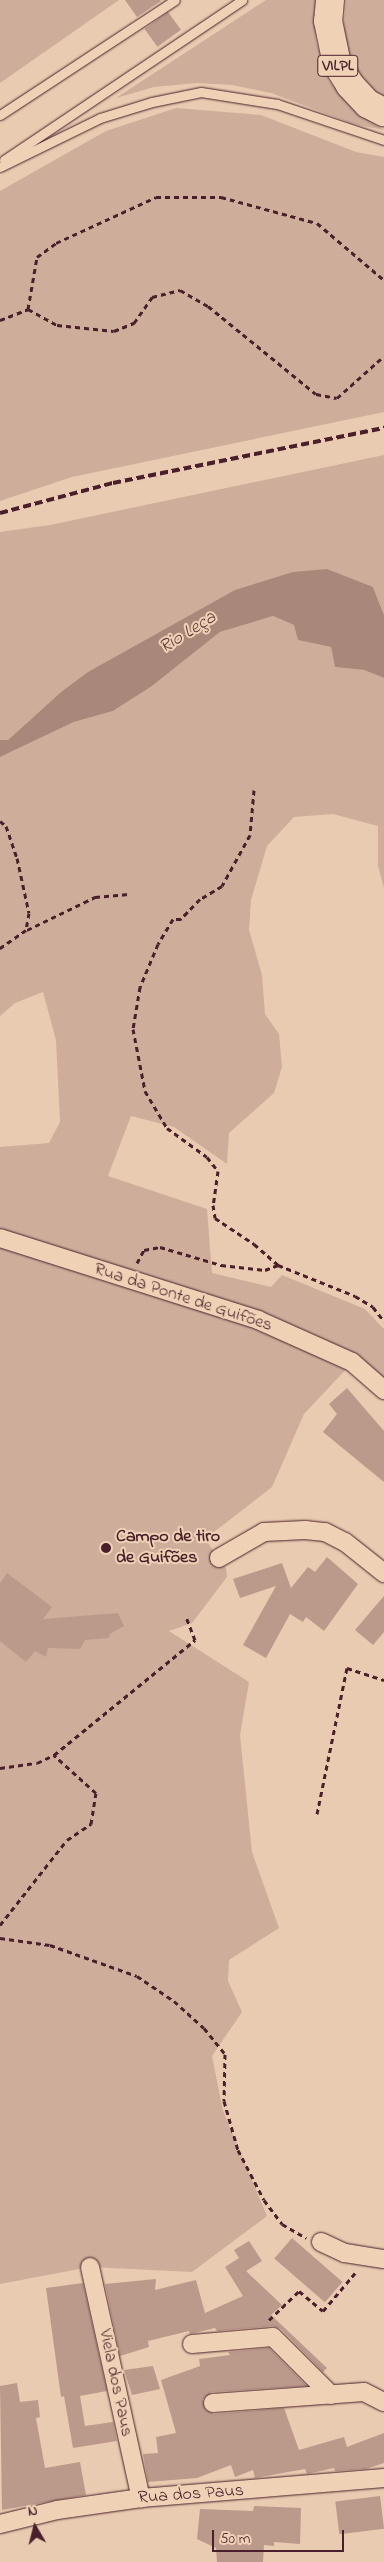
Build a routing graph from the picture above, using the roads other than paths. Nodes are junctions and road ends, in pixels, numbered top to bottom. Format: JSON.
{"nodes":[{"id":1,"x":174,"y":0,"type":"edge"},
{"id":2,"x":242,"y":0,"type":"edge"},
{"id":3,"x":330,"y":0,"type":"edge"},
{"id":4,"x":384,"y":112,"type":"edge"},
{"id":5,"x":0,"y":115,"type":"edge"},
{"id":6,"x":384,"y":140,"type":"edge"},
{"id":7,"x":0,"y":162,"type":"edge"},
{"id":8,"x":0,"y":167,"type":"edge"},
{"id":9,"x":0,"y":1238,"type":"edge"},
{"id":10,"x":384,"y":1390,"type":"edge"},
{"id":11,"x":219,"y":1558,"type":"dead end"},
{"id":12,"x":384,"y":1573,"type":"edge"},
{"id":13,"x":321,"y":2242,"type":"road end"},
{"id":14,"x":376,"y":2258,"type":"edge"},
{"id":15,"x":90,"y":2267,"type":"dead end"},
{"id":16,"x":192,"y":2344,"type":"dead end"},
{"id":17,"x":331,"y":2395,"type":"junction"},
{"id":18,"x":384,"y":2402,"type":"edge"},
{"id":19,"x":213,"y":2403,"type":"dead end"},
{"id":20,"x":384,"y":2478,"type":"edge"},
{"id":21,"x":141,"y":2498,"type":"junction"},
{"id":22,"x":0,"y":2524,"type":"edge"}],
"edges":[{"from":1,"to":5,"type":"lane"},
{"from":2,"to":7,"type":"lane"},
{"from":3,"to":4,"type":"highway","number":"VILPL"},
{"from":6,"to":8,"type":"lane"},
{"from":9,"to":10,"type":"street","name":"Rua da Ponte de Guifões"},
{"from":11,"to":12,"type":"street"},
{"from":13,"to":14,"type":"street"},
{"from":15,"to":21,"type":"street","name":"Viela dos Paus"},
{"from":16,"to":17,"type":"street"},
{"from":17,"to":18,"type":"street"},
{"from":17,"to":19,"type":"street"},
{"from":20,"to":21,"type":"street","name":"Rua dos Paus"},
{"from":21,"to":22,"type":"street","name":"Rua dos Paus"}]}
